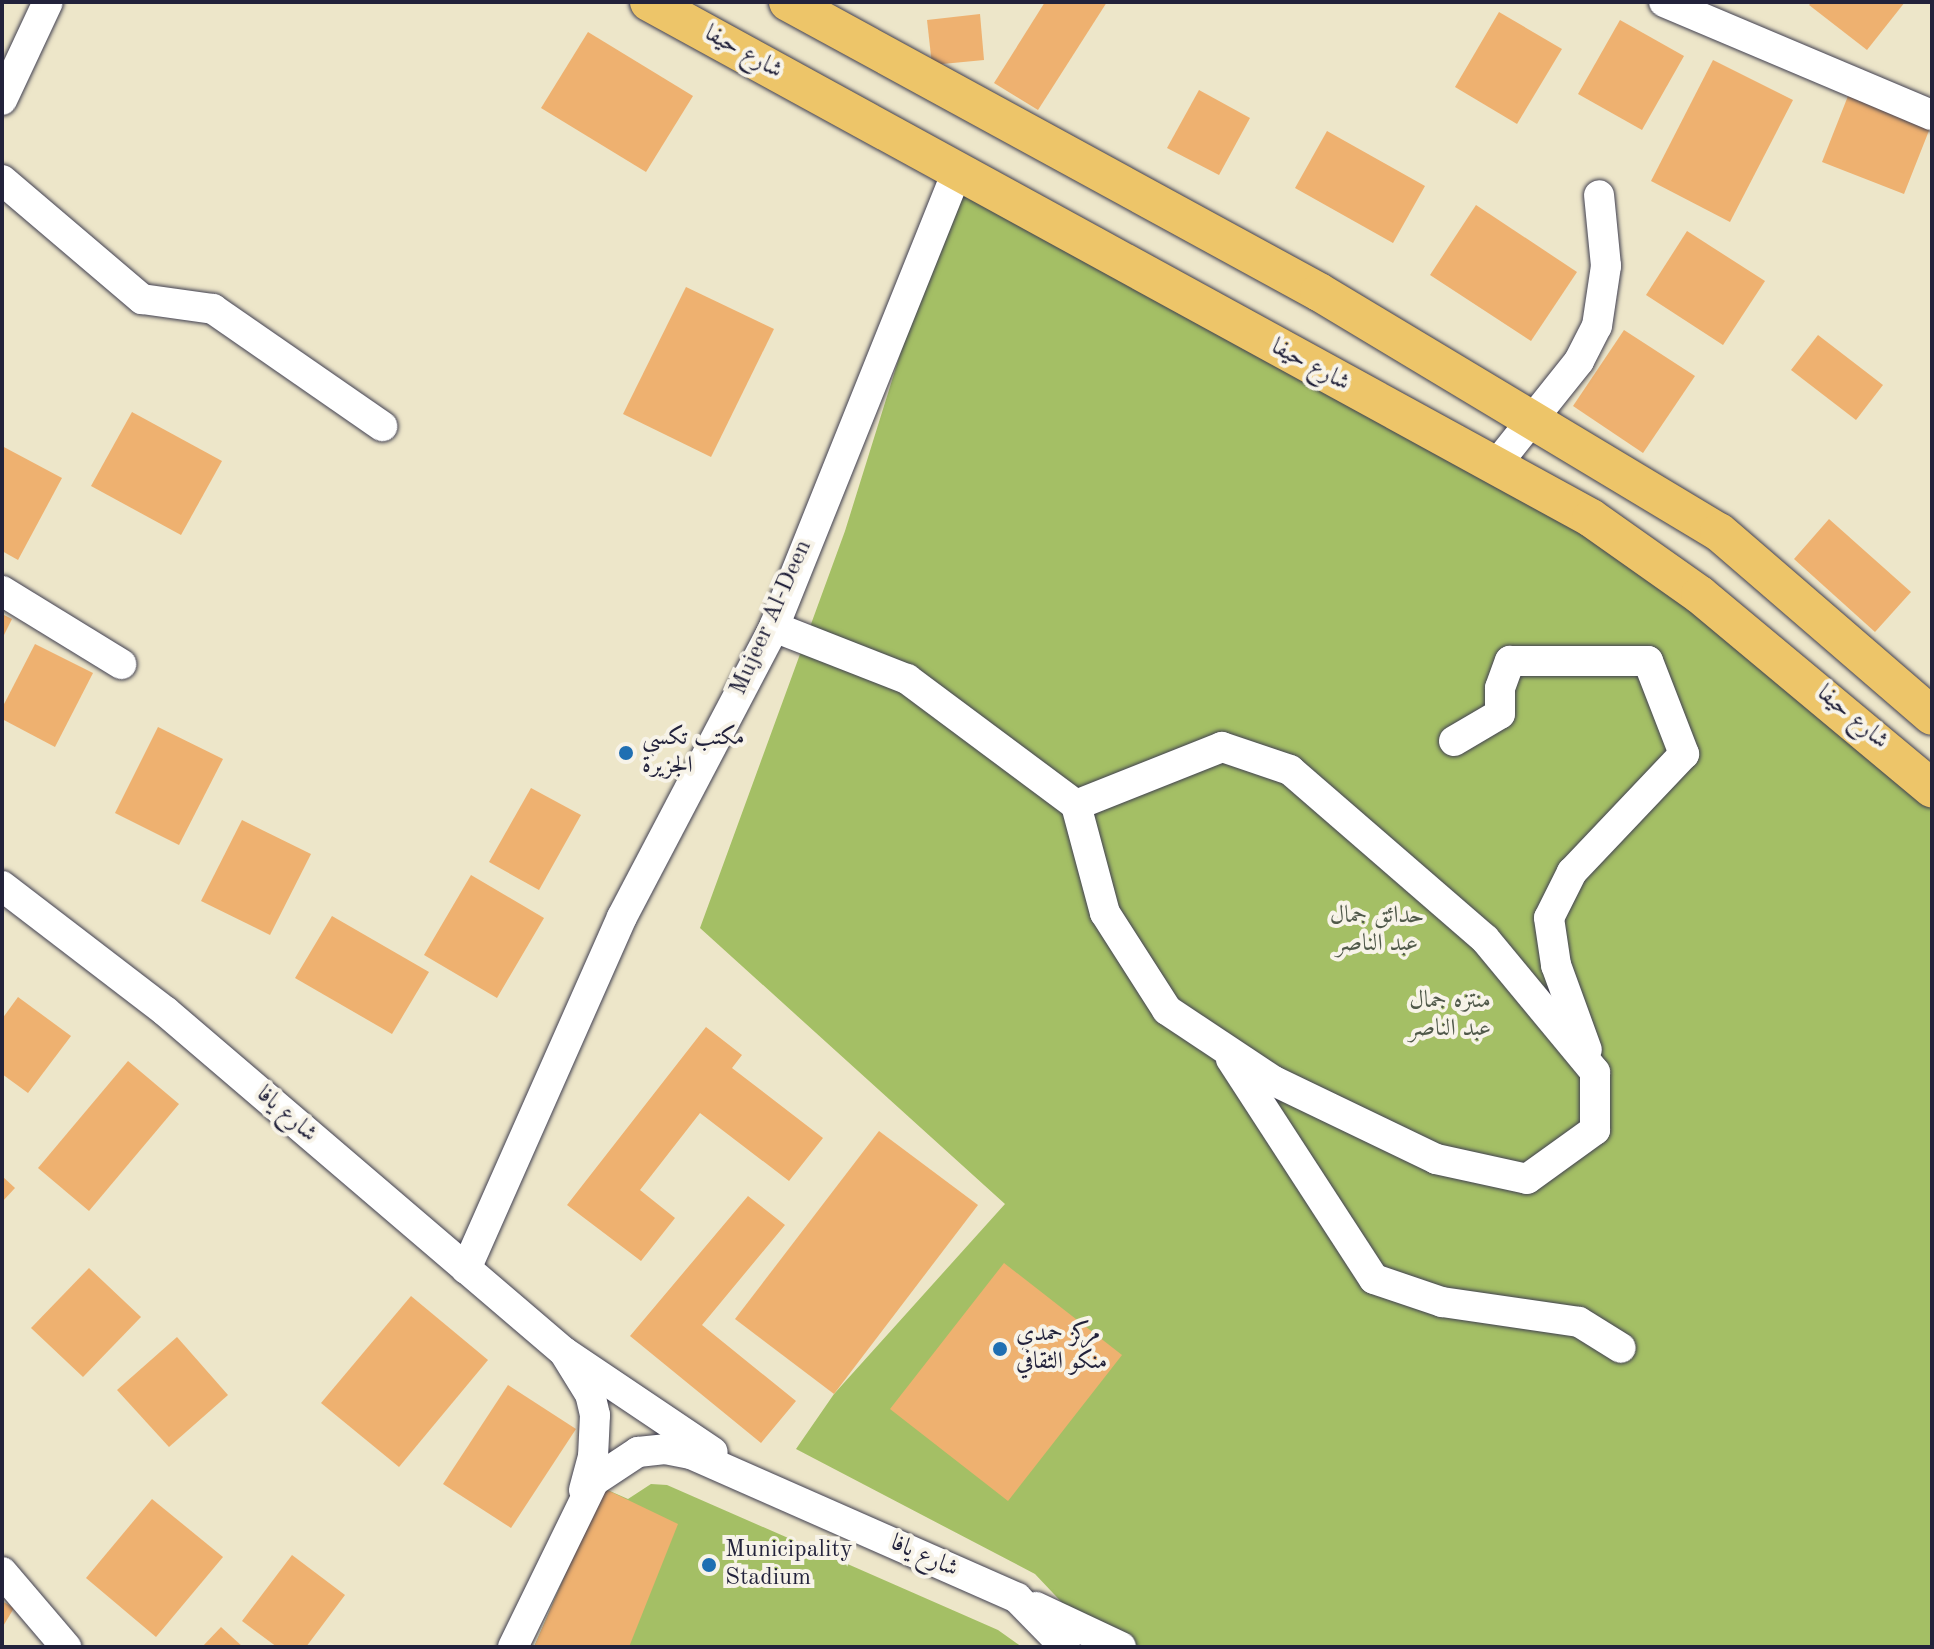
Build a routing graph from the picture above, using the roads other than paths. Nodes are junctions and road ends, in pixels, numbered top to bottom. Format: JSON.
{"nodes":[{"id":1,"x":48,"y":2,"type":"edge"},
{"id":2,"x":649,"y":2,"type":"edge"},
{"id":3,"x":788,"y":2,"type":"edge"},
{"id":4,"x":1664,"y":2,"type":"edge"},
{"id":5,"x":2,"y":100,"type":"edge"},
{"id":6,"x":1932,"y":115,"type":"edge"},
{"id":7,"x":956,"y":175,"type":"junction"},
{"id":8,"x":2,"y":180,"type":"edge"},
{"id":9,"x":1599,"y":195,"type":"dead end"},
{"id":10,"x":1531,"y":419,"type":"junction"},
{"id":11,"x":382,"y":426,"type":"dead end"},
{"id":12,"x":1496,"y":465,"type":"junction"},
{"id":13,"x":2,"y":591,"type":"edge"},
{"id":14,"x":774,"y":627,"type":"junction"},
{"id":15,"x":121,"y":664,"type":"dead end"},
{"id":16,"x":1932,"y":716,"type":"edge"},
{"id":17,"x":1454,"y":741,"type":"dead end"},
{"id":18,"x":1932,"y":788,"type":"edge"},
{"id":19,"x":1076,"y":805,"type":"junction"},
{"id":20,"x":2,"y":886,"type":"edge"},
{"id":21,"x":1223,"y":1048,"type":"junction"},
{"id":22,"x":1595,"y":1072,"type":"junction"},
{"id":23,"x":466,"y":1269,"type":"junction"},
{"id":24,"x":1621,"y":1348,"type":"dead end"},
{"id":25,"x":564,"y":1352,"type":"junction"},
{"id":26,"x":765,"y":1487,"type":"junction"},
{"id":27,"x":586,"y":1494,"type":"junction"},
{"id":28,"x":2,"y":1572,"type":"edge"},
{"id":29,"x":1017,"y":1598,"type":"junction"},
{"id":30,"x":66,"y":1647,"type":"edge"},
{"id":31,"x":513,"y":1647,"type":"edge"},
{"id":32,"x":1065,"y":1647,"type":"edge"},
{"id":33,"x":1121,"y":1647,"type":"edge"}],
"edges":[{"from":1,"to":5,"type":"street"},
{"from":2,"to":7,"type":"main road","name":"شارع حيفا"},
{"from":3,"to":10,"type":"main road"},
{"from":4,"to":6,"type":"street"},
{"from":7,"to":12,"type":"main road","name":"شارع حيفا"},
{"from":7,"to":14,"type":"street","name":"Mujeer Al-Deen"},
{"from":8,"to":11,"type":"street"},
{"from":9,"to":10,"type":"street"},
{"from":10,"to":12,"type":"street"},
{"from":10,"to":16,"type":"main road"},
{"from":12,"to":18,"type":"main road","name":"شارع حيفا"},
{"from":13,"to":15,"type":"street"},
{"from":14,"to":19,"type":"street"},
{"from":14,"to":23,"type":"street","name":"Mujeer Al-Deen"},
{"from":17,"to":22,"type":"street"},
{"from":19,"to":21,"type":"street"},
{"from":19,"to":22,"type":"street"},
{"from":20,"to":23,"type":"street","name":"شارع يافا"},
{"from":21,"to":22,"type":"street"},
{"from":21,"to":24,"type":"street"},
{"from":23,"to":25,"type":"street","name":"شارع يافا"},
{"from":25,"to":26,"type":"street"},
{"from":25,"to":27,"type":"street"},
{"from":26,"to":27,"type":"street","name":"شارع يافا"},
{"from":26,"to":29,"type":"street","name":"شارع يافا"},
{"from":27,"to":31,"type":"street"},
{"from":28,"to":30,"type":"street"},
{"from":29,"to":32,"type":"street","name":"شارع يافا"},
{"from":29,"to":33,"type":"street"}]}
